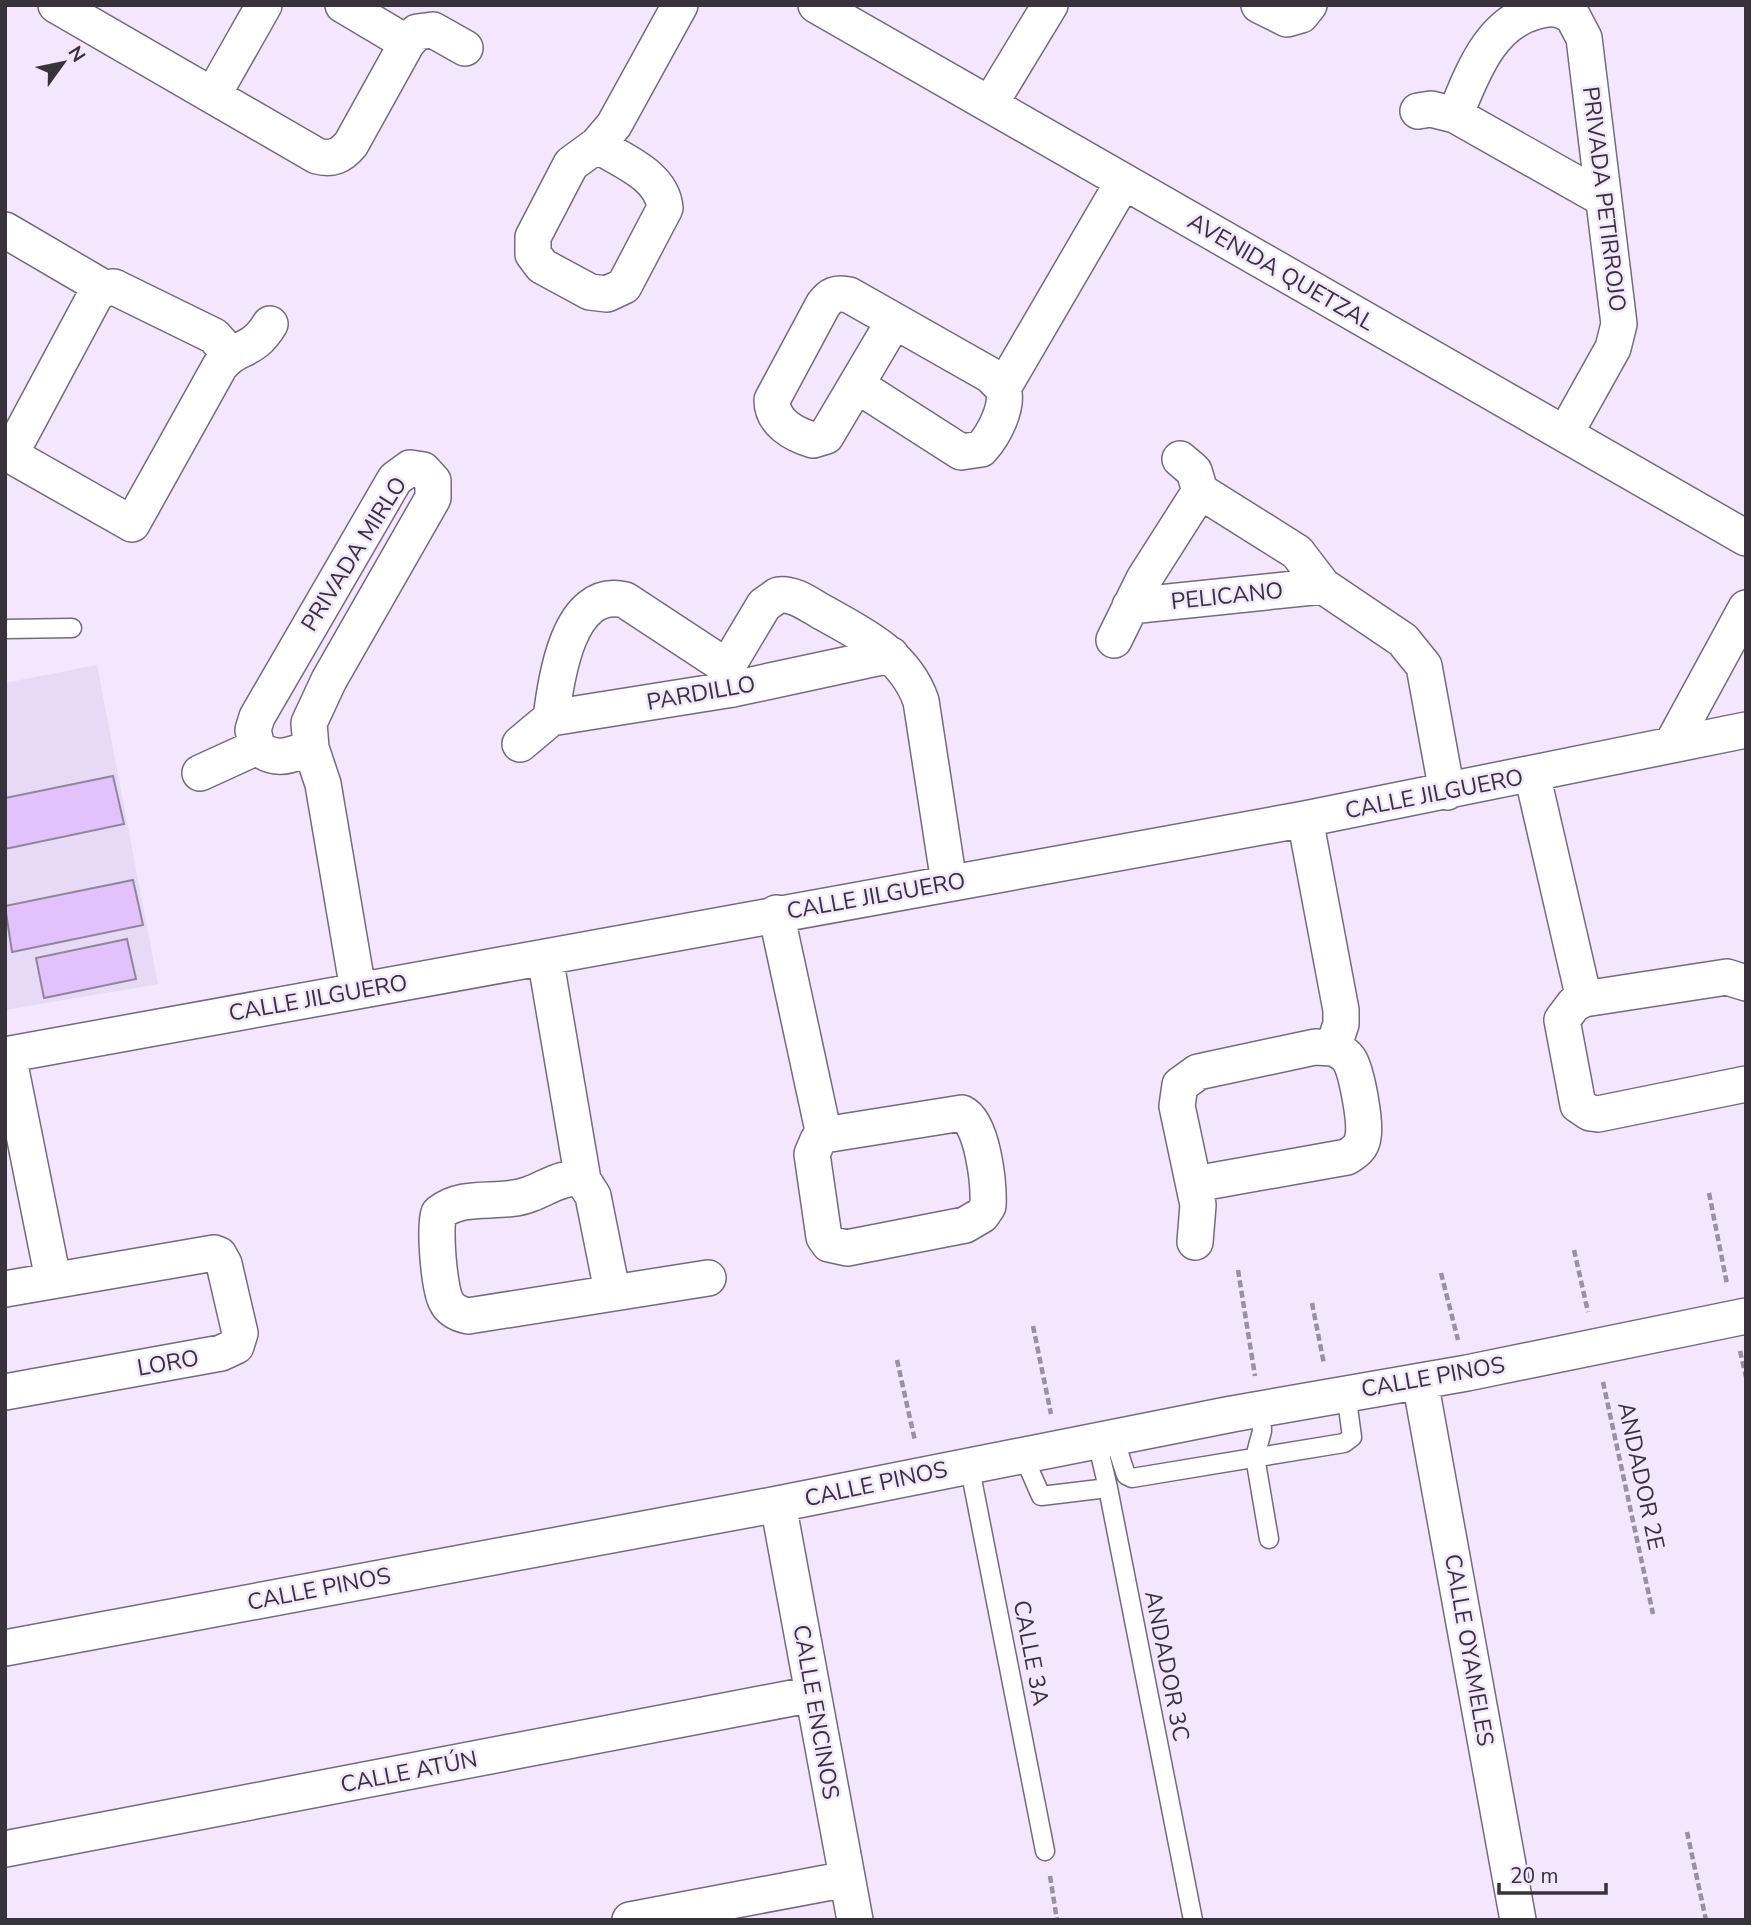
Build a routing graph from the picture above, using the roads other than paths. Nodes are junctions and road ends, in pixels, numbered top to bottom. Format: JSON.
{"nodes":[{"id":1,"x":56,"y":5,"type":"edge"},
{"id":2,"x":264,"y":5,"type":"edge"},
{"id":3,"x":343,"y":5,"type":"edge"},
{"id":4,"x":680,"y":5,"type":"edge"},
{"id":5,"x":816,"y":5,"type":"edge"},
{"id":6,"x":1050,"y":5,"type":"edge"},
{"id":7,"x":1259,"y":5,"type":"edge"},
{"id":8,"x":1302,"y":12,"type":"edge"},
{"id":9,"x":407,"y":43,"type":"junction"},
{"id":10,"x":465,"y":48,"type":"dead end"},
{"id":11,"x":213,"y":95,"type":"junction"},
{"id":12,"x":990,"y":104,"type":"junction"},
{"id":13,"x":1418,"y":111,"type":"dead end"},
{"id":14,"x":1455,"y":115,"type":"junction"},
{"id":15,"x":597,"y":145,"type":"dead end"},
{"id":16,"x":1122,"y":182,"type":"junction"},
{"id":17,"x":1602,"y":198,"type":"junction"},
{"id":18,"x":5,"y":230,"type":"edge"},
{"id":19,"x":104,"y":288,"type":"junction"},
{"id":20,"x":894,"y":321,"type":"junction"},
{"id":21,"x":270,"y":324,"type":"dead end"},
{"id":22,"x":231,"y":355,"type":"junction"},
{"id":23,"x":858,"y":386,"type":"junction"},
{"id":24,"x":1003,"y":388,"type":"junction"},
{"id":25,"x":1565,"y":434,"type":"junction"},
{"id":26,"x":5,"y":446,"type":"edge"},
{"id":27,"x":5,"y":452,"type":"edge"},
{"id":28,"x":1180,"y":458,"type":"dead end"},
{"id":29,"x":1200,"y":491,"type":"junction"},
{"id":30,"x":1746,"y":538,"type":"edge"},
{"id":31,"x":1323,"y":586,"type":"junction"},
{"id":32,"x":1130,"y":606,"type":"junction"},
{"id":33,"x":1746,"y":608,"type":"edge"},
{"id":34,"x":72,"y":628,"type":"dead end"},
{"id":35,"x":5,"y":629,"type":"edge"},
{"id":36,"x":1114,"y":640,"type":"dead end"},
{"id":37,"x":891,"y":655,"type":"junction"},
{"id":38,"x":730,"y":678,"type":"junction"},
{"id":39,"x":551,"y":718,"type":"junction"},
{"id":40,"x":1746,"y":730,"type":"edge"},
{"id":41,"x":520,"y":744,"type":"dead end"},
{"id":42,"x":1672,"y":744,"type":"junction"},
{"id":43,"x":257,"y":747,"type":"junction"},
{"id":44,"x":310,"y":748,"type":"junction"},
{"id":45,"x":200,"y":773,"type":"dead end"},
{"id":46,"x":1532,"y":774,"type":"junction"},
{"id":47,"x":1447,"y":792,"type":"junction"},
{"id":48,"x":1305,"y":819,"type":"junction"},
{"id":49,"x":949,"y":883,"type":"junction"},
{"id":50,"x":776,"y":914,"type":"junction"},
{"id":51,"x":545,"y":957,"type":"junction"},
{"id":52,"x":1744,"y":982,"type":"edge"},
{"id":53,"x":358,"y":990,"type":"junction"},
{"id":54,"x":1584,"y":999,"type":"junction"},
{"id":55,"x":1333,"y":1048,"type":"junction"},
{"id":56,"x":7,"y":1055,"type":"edge"},
{"id":57,"x":1746,"y":1084,"type":"edge"},
{"id":58,"x":824,"y":1135,"type":"junction"},
{"id":59,"x":583,"y":1180,"type":"junction"},
{"id":60,"x":1195,"y":1184,"type":"junction"},
{"id":61,"x":1195,"y":1242,"type":"dead end"},
{"id":62,"x":708,"y":1278,"type":"dead end"},
{"id":63,"x":53,"y":1279,"type":"junction"},
{"id":64,"x":5,"y":1289,"type":"edge"},
{"id":65,"x":612,"y":1291,"type":"junction"},
{"id":66,"x":1740,"y":1317,"type":"edge"},
{"id":67,"x":1420,"y":1381,"type":"junction"},
{"id":68,"x":5,"y":1392,"type":"edge"},
{"id":69,"x":1338,"y":1395,"type":"junction"},
{"id":70,"x":1261,"y":1409,"type":"junction"},
{"id":71,"x":1105,"y":1440,"type":"junction"},
{"id":72,"x":1023,"y":1455,"type":"junction"},
{"id":73,"x":1255,"y":1457,"type":"junction"},
{"id":74,"x":969,"y":1464,"type":"junction"},
{"id":75,"x":1108,"y":1488,"type":"junction"},
{"id":76,"x":778,"y":1504,"type":"junction"},
{"id":77,"x":1269,"y":1539,"type":"dead end"},
{"id":78,"x":5,"y":1648,"type":"edge"},
{"id":79,"x":813,"y":1694,"type":"junction"},
{"id":80,"x":5,"y":1849,"type":"edge"},
{"id":81,"x":1045,"y":1851,"type":"road end"},
{"id":82,"x":847,"y":1879,"type":"junction"},
{"id":83,"x":629,"y":1920,"type":"edge"},
{"id":84,"x":855,"y":1920,"type":"edge"},
{"id":85,"x":1193,"y":1920,"type":"edge"},
{"id":86,"x":1518,"y":1920,"type":"edge"}],
"edges":[{"from":1,"to":11,"type":"street"},
{"from":2,"to":11,"type":"street"},
{"from":3,"to":9,"type":"street"},
{"from":4,"to":15,"type":"street"},
{"from":5,"to":12,"type":"street","name":"AVENIDA QUETZAL"},
{"from":6,"to":12,"type":"street"},
{"from":7,"to":8,"type":"street"},
{"from":9,"to":10,"type":"street"},
{"from":9,"to":11,"type":"street"},
{"from":12,"to":16,"type":"street","name":"AVENIDA QUETZAL"},
{"from":13,"to":14,"type":"street"},
{"from":14,"to":17,"type":"street"},
{"from":14,"to":17,"type":"street","name":"PRIVADA PETIRROJO"},
{"from":16,"to":24,"type":"street"},
{"from":16,"to":25,"type":"street","name":"AVENIDA QUETZAL"},
{"from":17,"to":25,"type":"street","name":"PRIVADA PETIRROJO"},
{"from":18,"to":19,"type":"street"},
{"from":19,"to":22,"type":"street"},
{"from":19,"to":26,"type":"street"},
{"from":20,"to":23,"type":"street"},
{"from":20,"to":23,"type":"street"},
{"from":20,"to":24,"type":"street"},
{"from":21,"to":22,"type":"street"},
{"from":22,"to":27,"type":"street"},
{"from":23,"to":24,"type":"street"},
{"from":25,"to":30,"type":"street","name":"AVENIDA QUETZAL"},
{"from":28,"to":29,"type":"street"},
{"from":29,"to":31,"type":"street"},
{"from":29,"to":32,"type":"street","name":"PELICANO"},
{"from":31,"to":32,"type":"street","name":"PELICANO"},
{"from":31,"to":47,"type":"street"},
{"from":32,"to":36,"type":"street","name":"PELICANO"},
{"from":33,"to":42,"type":"street"},
{"from":34,"to":35,"type":"lane"},
{"from":37,"to":38,"type":"street","name":"PARDILLO"},
{"from":37,"to":38,"type":"street"},
{"from":37,"to":49,"type":"street"},
{"from":38,"to":39,"type":"street","name":"PARDILLO"},
{"from":38,"to":39,"type":"street"},
{"from":39,"to":41,"type":"street"},
{"from":40,"to":42,"type":"street","name":"CALLE JILGUERO"},
{"from":42,"to":46,"type":"street","name":"CALLE JILGUERO"},
{"from":43,"to":44,"type":"street"},
{"from":43,"to":44,"type":"street","name":"PRIVADA MIRLO"},
{"from":43,"to":45,"type":"street"},
{"from":44,"to":53,"type":"street","name":"PRIVADA MIRLO"},
{"from":46,"to":47,"type":"street","name":"CALLE JILGUERO"},
{"from":46,"to":54,"type":"street"},
{"from":47,"to":48,"type":"street","name":"CALLE JILGUERO"},
{"from":48,"to":49,"type":"street","name":"CALLE JILGUERO"},
{"from":48,"to":55,"type":"street"},
{"from":49,"to":50,"type":"street","name":"CALLE JILGUERO"},
{"from":50,"to":51,"type":"street","name":"CALLE JILGUERO"},
{"from":50,"to":58,"type":"street"},
{"from":51,"to":53,"type":"street","name":"CALLE JILGUERO"},
{"from":51,"to":59,"type":"street"},
{"from":52,"to":54,"type":"street"},
{"from":53,"to":56,"type":"street","name":"CALLE JILGUERO"},
{"from":54,"to":57,"type":"street"},
{"from":55,"to":60,"type":"street"},
{"from":55,"to":60,"type":"street"},
{"from":56,"to":63,"type":"street"},
{"from":58,"to":58,"type":"street"},
{"from":59,"to":65,"type":"street"},
{"from":59,"to":65,"type":"street"},
{"from":60,"to":61,"type":"street"},
{"from":62,"to":65,"type":"street"},
{"from":63,"to":64,"type":"street"},
{"from":63,"to":68,"type":"street","name":"LORO"},
{"from":66,"to":67,"type":"street","name":"CALLE PINOS"},
{"from":67,"to":69,"type":"street","name":"CALLE PINOS"},
{"from":67,"to":86,"type":"street","name":"CALLE OYAMELES"},
{"from":69,"to":70,"type":"street","name":"CALLE PINOS"},
{"from":69,"to":73,"type":"lane"},
{"from":70,"to":71,"type":"street","name":"CALLE PINOS"},
{"from":70,"to":73,"type":"lane"},
{"from":71,"to":72,"type":"street","name":"CALLE PINOS"},
{"from":71,"to":73,"type":"lane"},
{"from":71,"to":75,"type":"lane","name":"ANDADOR 3C"},
{"from":72,"to":74,"type":"street","name":"CALLE PINOS"},
{"from":72,"to":75,"type":"lane"},
{"from":73,"to":77,"type":"lane"},
{"from":74,"to":76,"type":"street","name":"CALLE PINOS"},
{"from":74,"to":81,"type":"lane","name":"CALLE 3A"},
{"from":75,"to":85,"type":"lane","name":"ANDADOR 3C"},
{"from":76,"to":78,"type":"street","name":"CALLE PINOS"},
{"from":76,"to":79,"type":"street","name":"CALLE ENCINOS"},
{"from":79,"to":80,"type":"street","name":"CALLE ATÚN"},
{"from":79,"to":82,"type":"street","name":"CALLE ENCINOS"},
{"from":82,"to":83,"type":"street"},
{"from":82,"to":84,"type":"street","name":"CALLE ENCINOS"}]}
